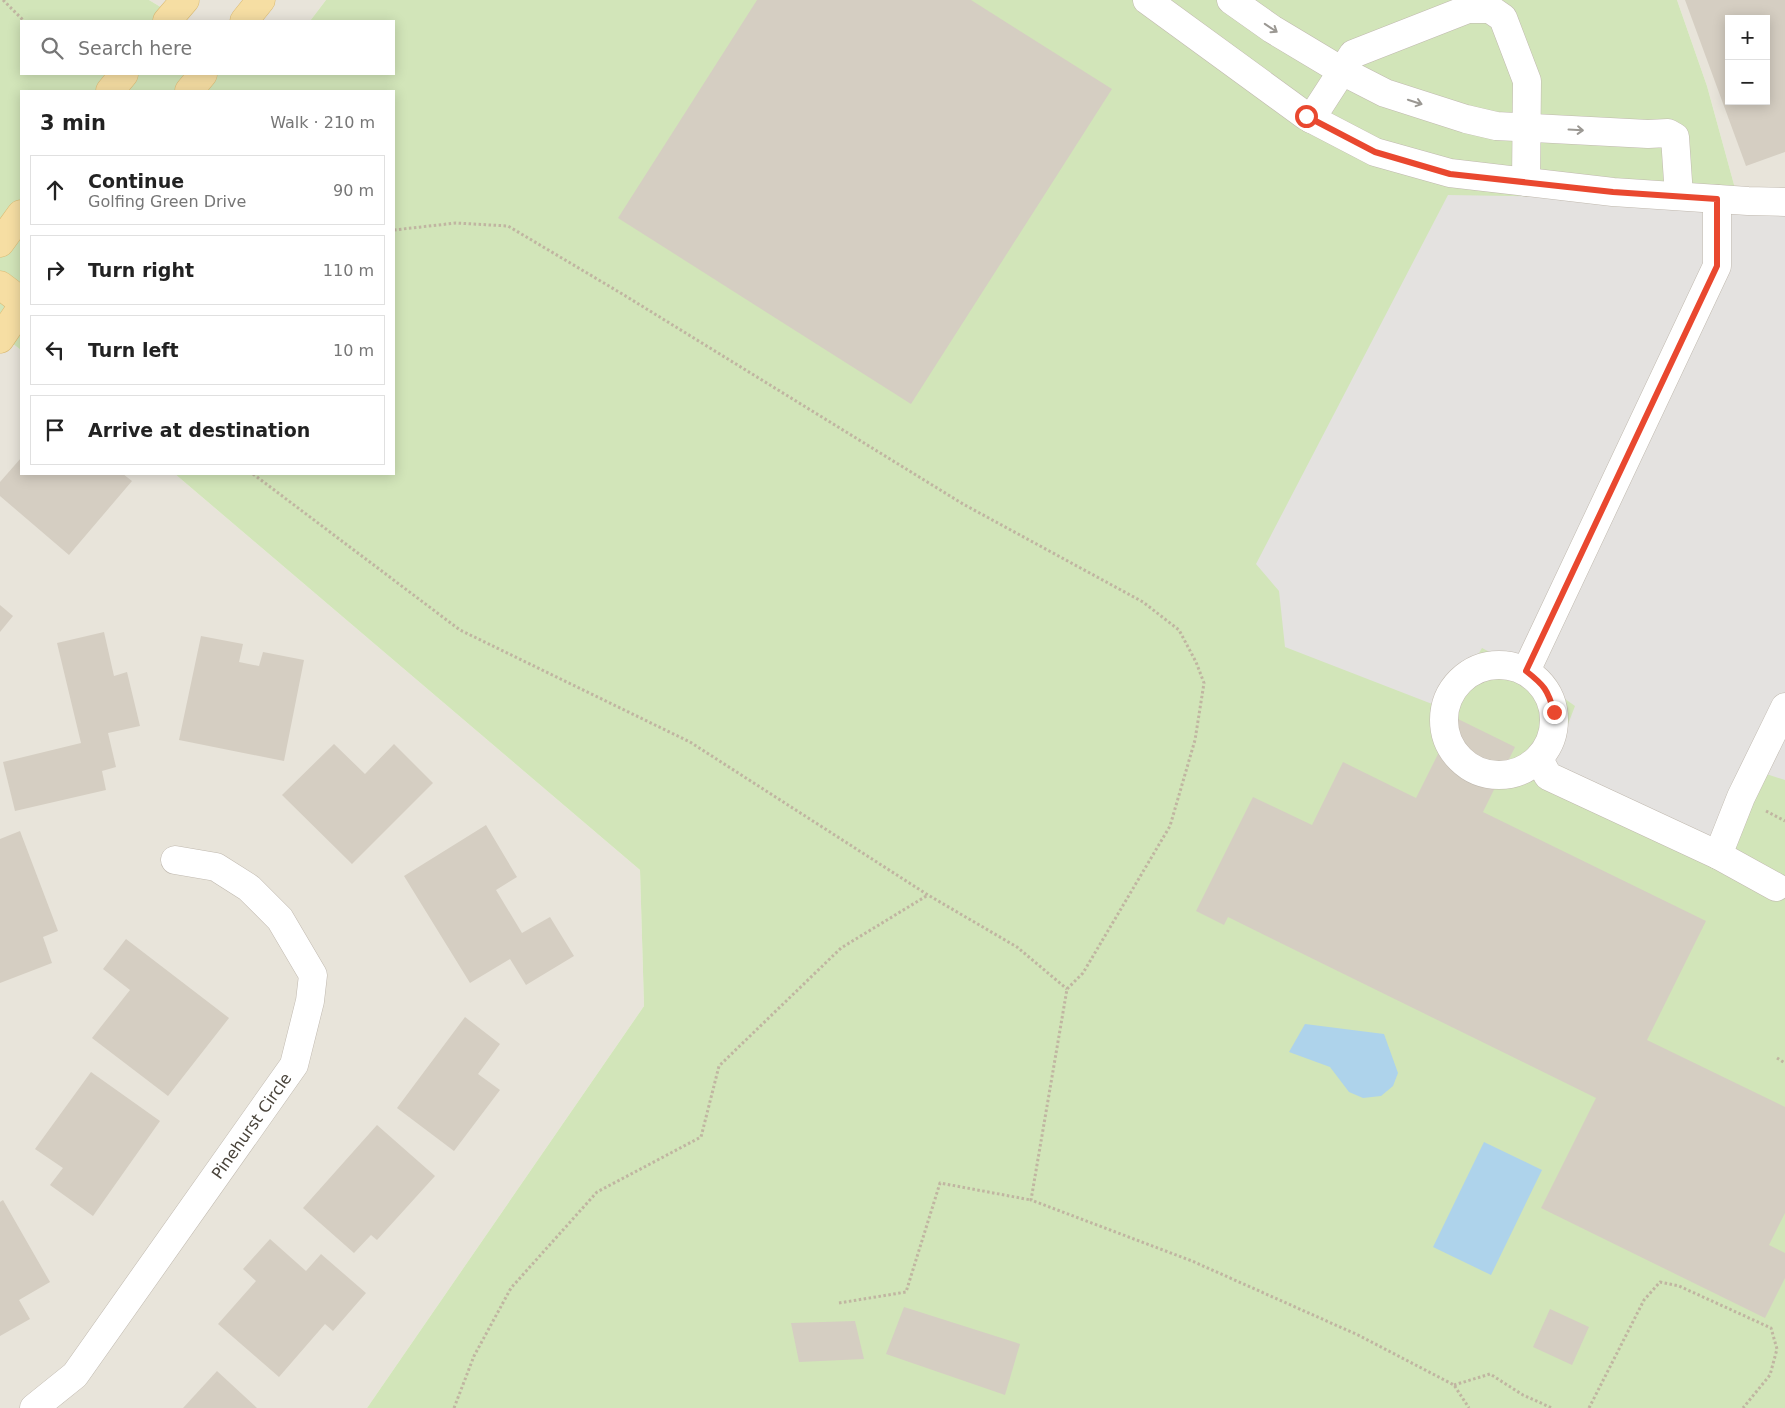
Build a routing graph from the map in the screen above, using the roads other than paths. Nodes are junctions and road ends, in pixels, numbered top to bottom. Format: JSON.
{"nodes":[{"id":1,"x":184,"y":0,"type":"edge"},
{"id":2,"x":261,"y":0,"type":"edge"},
{"id":3,"x":1147,"y":0,"type":"edge"},
{"id":4,"x":1231,"y":0,"type":"edge"},
{"id":5,"x":168,"y":20,"type":"edge"},
{"id":6,"x":245,"y":20,"type":"edge"},
{"id":7,"x":1342,"y":71,"type":"junction"},
{"id":8,"x":123,"y":75,"type":"edge"},
{"id":9,"x":201,"y":75,"type":"edge"},
{"id":10,"x":111,"y":90,"type":"edge"},
{"id":11,"x":190,"y":90,"type":"edge"},
{"id":12,"x":1311,"y":119,"type":"junction"},
{"id":13,"x":1527,"y":128,"type":"junction"},
{"id":14,"x":1526,"y":182,"type":"junction"},
{"id":15,"x":1679,"y":196,"type":"junction"},
{"id":16,"x":1717,"y":199,"type":"junction"},
{"id":17,"x":1785,"y":202,"type":"edge"},
{"id":18,"x":20,"y":215,"type":"edge"},
{"id":19,"x":0,"y":243,"type":"edge"},
{"id":20,"x":0,"y":285,"type":"edge"},
{"id":21,"x":20,"y":300,"type":"edge"},
{"id":22,"x":20,"y":309,"type":"edge"},
{"id":23,"x":0,"y":339,"type":"edge"},
{"id":24,"x":1526,"y":671,"type":"junction"},
{"id":25,"x":1785,"y":707,"type":"edge"},
{"id":26,"x":1539,"y":759,"type":"junction"},
{"id":27,"x":1718,"y":855,"type":"junction"},
{"id":28,"x":174,"y":860,"type":"dead end"},
{"id":29,"x":1776,"y":887,"type":"dead end"},
{"id":30,"x":34,"y":1408,"type":"edge"}],
"edges":[{"from":1,"to":5,"type":"main road"},
{"from":2,"to":6,"type":"main road"},
{"from":3,"to":12,"type":"street"},
{"from":4,"to":7,"type":"street","one_way":true},
{"from":7,"to":12,"type":"street"},
{"from":7,"to":13,"type":"street","one_way":true},
{"from":7,"to":13,"type":"street"},
{"from":8,"to":10,"type":"main road"},
{"from":9,"to":11,"type":"main road"},
{"from":12,"to":14,"type":"street"},
{"from":13,"to":14,"type":"street"},
{"from":13,"to":15,"type":"street","one_way":true},
{"from":14,"to":15,"type":"street"},
{"from":15,"to":16,"type":"street"},
{"from":16,"to":17,"type":"street"},
{"from":16,"to":24,"type":"street"},
{"from":18,"to":19,"type":"main road"},
{"from":20,"to":21,"type":"main road"},
{"from":22,"to":23,"type":"main road"},
{"from":24,"to":26,"type":"street"},
{"from":24,"to":26,"type":"street"},
{"from":25,"to":27,"type":"street"},
{"from":26,"to":27,"type":"street"},
{"from":27,"to":29,"type":"street"},
{"from":28,"to":30,"type":"street","name":"Pinehurst Circle"}]}
